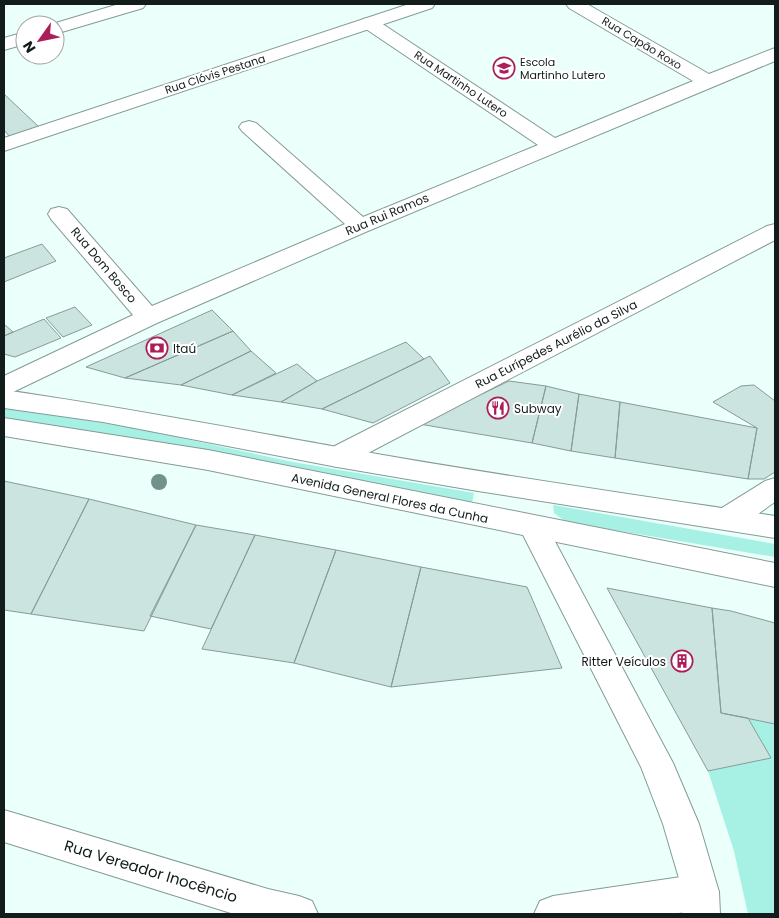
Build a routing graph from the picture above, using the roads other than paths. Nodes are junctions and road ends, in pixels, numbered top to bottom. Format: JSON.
{"nodes":[{"id":1,"x":136,"y":4,"type":"edge"},
{"id":2,"x":426,"y":4,"type":"edge"},
{"id":3,"x":576,"y":4,"type":"edge"},
{"id":4,"x":369,"y":23,"type":"junction"},
{"id":5,"x":65,"y":26,"type":"edge"},
{"id":6,"x":775,"y":54,"type":"edge"},
{"id":7,"x":708,"y":82,"type":"junction"},
{"id":8,"x":249,"y":127,"type":"dead end"},
{"id":9,"x":4,"y":145,"type":"edge"},
{"id":10,"x":553,"y":146,"type":"junction"},
{"id":11,"x":59,"y":214,"type":"dead end"},
{"id":12,"x":360,"y":226,"type":"junction"},
{"id":13,"x":775,"y":231,"type":"edge"},
{"id":14,"x":148,"y":317,"type":"junction"},
{"id":15,"x":4,"y":386,"type":"edge"},
{"id":16,"x":4,"y":399,"type":"edge"},
{"id":17,"x":4,"y":427,"type":"edge"},
{"id":18,"x":337,"y":457,"type":"junction"},
{"id":19,"x":478,"y":481,"type":"junction"},
{"id":20,"x":775,"y":488,"type":"edge"},
{"id":21,"x":727,"y":519,"type":"junction"},
{"id":22,"x":533,"y":527,"type":"junction"},
{"id":23,"x":775,"y":527,"type":"edge"},
{"id":24,"x":775,"y":575,"type":"edge"},
{"id":25,"x":4,"y":826,"type":"edge"},
{"id":26,"x":701,"y":903,"type":"edge"},
{"id":27,"x":278,"y":912,"type":"edge"},
{"id":28,"x":553,"y":914,"type":"edge"}],
"edges":[{"from":1,"to":5,"type":"street"},
{"from":2,"to":4,"type":"street","name":"Rua Clóvis Pestana"},
{"from":3,"to":7,"type":"street","name":"Rua Capão Roxo"},
{"from":4,"to":9,"type":"street","name":"Rua Clóvis Pestana"},
{"from":4,"to":10,"type":"street","name":"Rua Martinho Lutero"},
{"from":6,"to":7,"type":"street","name":"Rua Rui Ramos"},
{"from":7,"to":10,"type":"street","name":"Rua Rui Ramos"},
{"from":8,"to":12,"type":"street"},
{"from":10,"to":12,"type":"street","name":"Rua Rui Ramos"},
{"from":11,"to":14,"type":"street","name":"Rua Dom Bosco"},
{"from":12,"to":14,"type":"street","name":"Rua Rui Ramos"},
{"from":13,"to":18,"type":"street","name":"Rua Eurípedes Aurélio da Silva"},
{"from":14,"to":15,"type":"street","name":"Rua Rui Ramos"},
{"from":16,"to":18,"type":"street"},
{"from":17,"to":22,"type":"street","name":"Avenida General Flores da Cunha"},
{"from":18,"to":19,"type":"street"},
{"from":19,"to":21,"type":"street"},
{"from":19,"to":22,"type":"street"},
{"from":20,"to":21,"type":"street"},
{"from":21,"to":23,"type":"street"},
{"from":22,"to":24,"type":"street","name":"Avenida General Flores da Cunha"},
{"from":22,"to":26,"type":"street"},
{"from":25,"to":27,"type":"street","name":"Rua Vereador Inocêncio"},
{"from":26,"to":28,"type":"street"}]}
